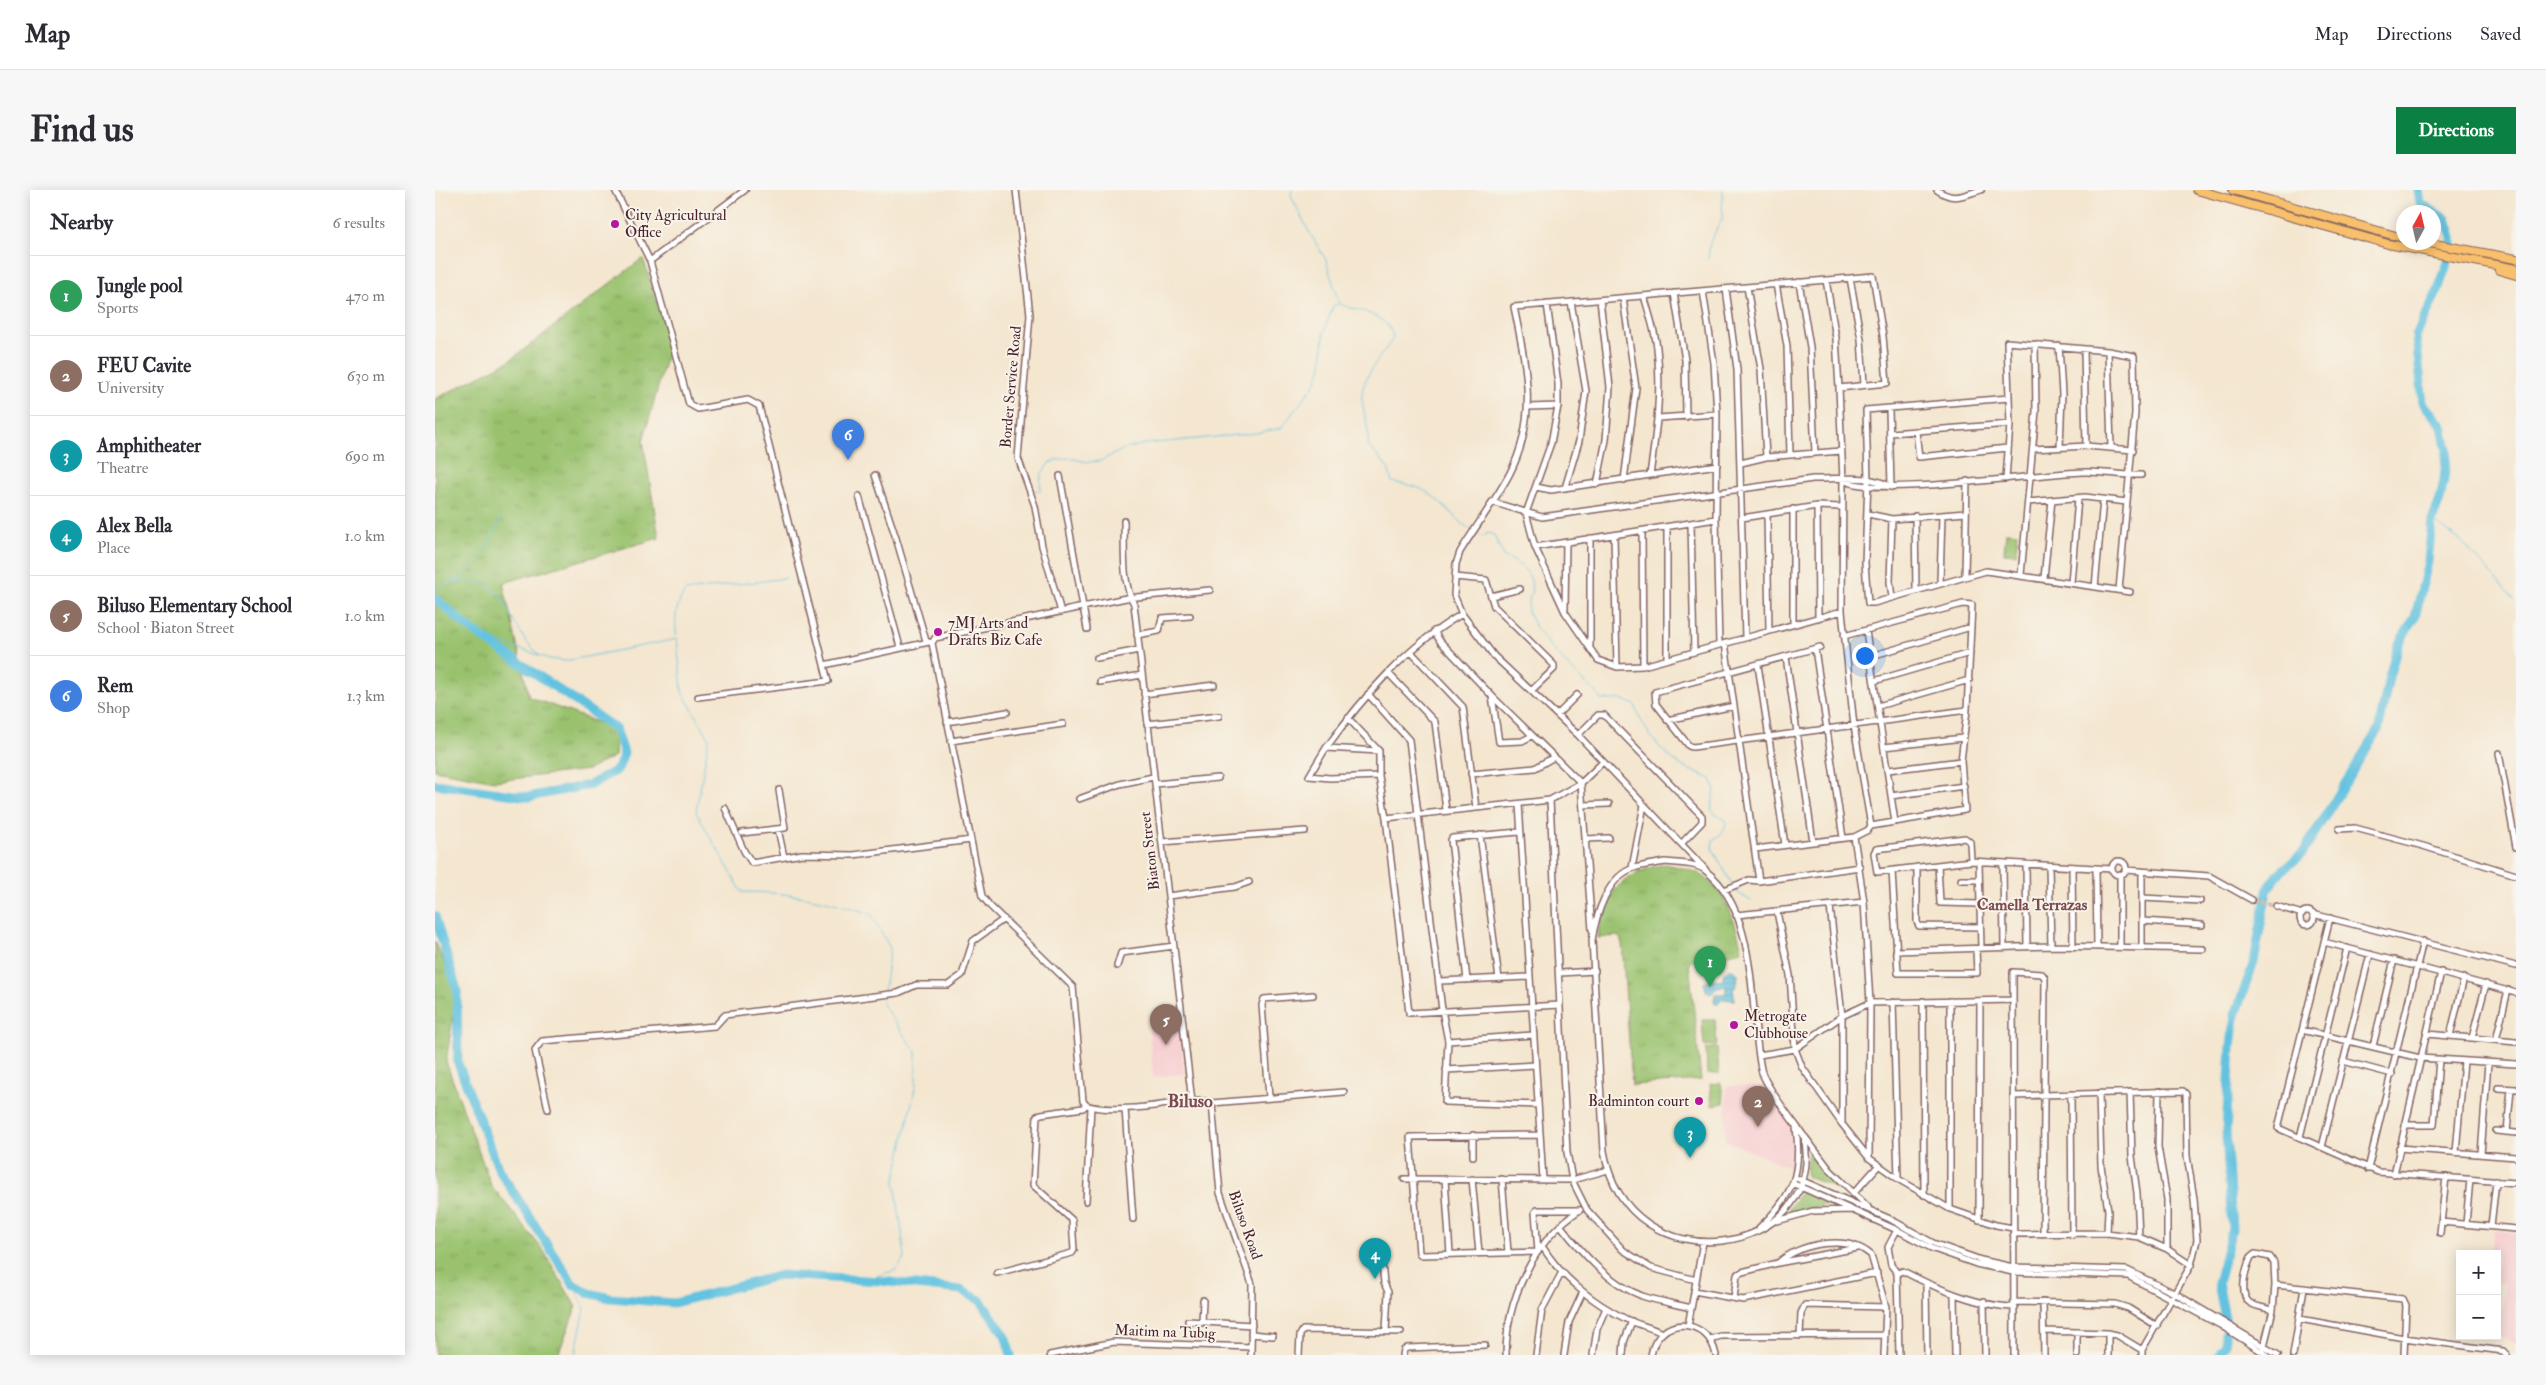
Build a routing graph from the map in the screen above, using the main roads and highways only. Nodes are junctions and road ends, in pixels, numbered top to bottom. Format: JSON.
{"nodes":[{"id":1,"x":2197,"y":190,"type":"edge"},
{"id":2,"x":2233,"y":190,"type":"edge"},
{"id":3,"x":2396,"y":236,"type":"edge"},
{"id":4,"x":2441,"y":246,"type":"edge"},
{"id":5,"x":2461,"y":259,"type":"junction"},
{"id":6,"x":2516,"y":259,"type":"edge"},
{"id":7,"x":2516,"y":269,"type":"edge"},
{"id":8,"x":2516,"y":275,"type":"edge"}],
"edges":[{"from":1,"to":5,"type":"highway"},
{"from":2,"to":3,"type":"highway"},
{"from":4,"to":6,"type":"highway"},
{"from":5,"to":7,"type":"highway"},
{"from":5,"to":8,"type":"highway"}]}
